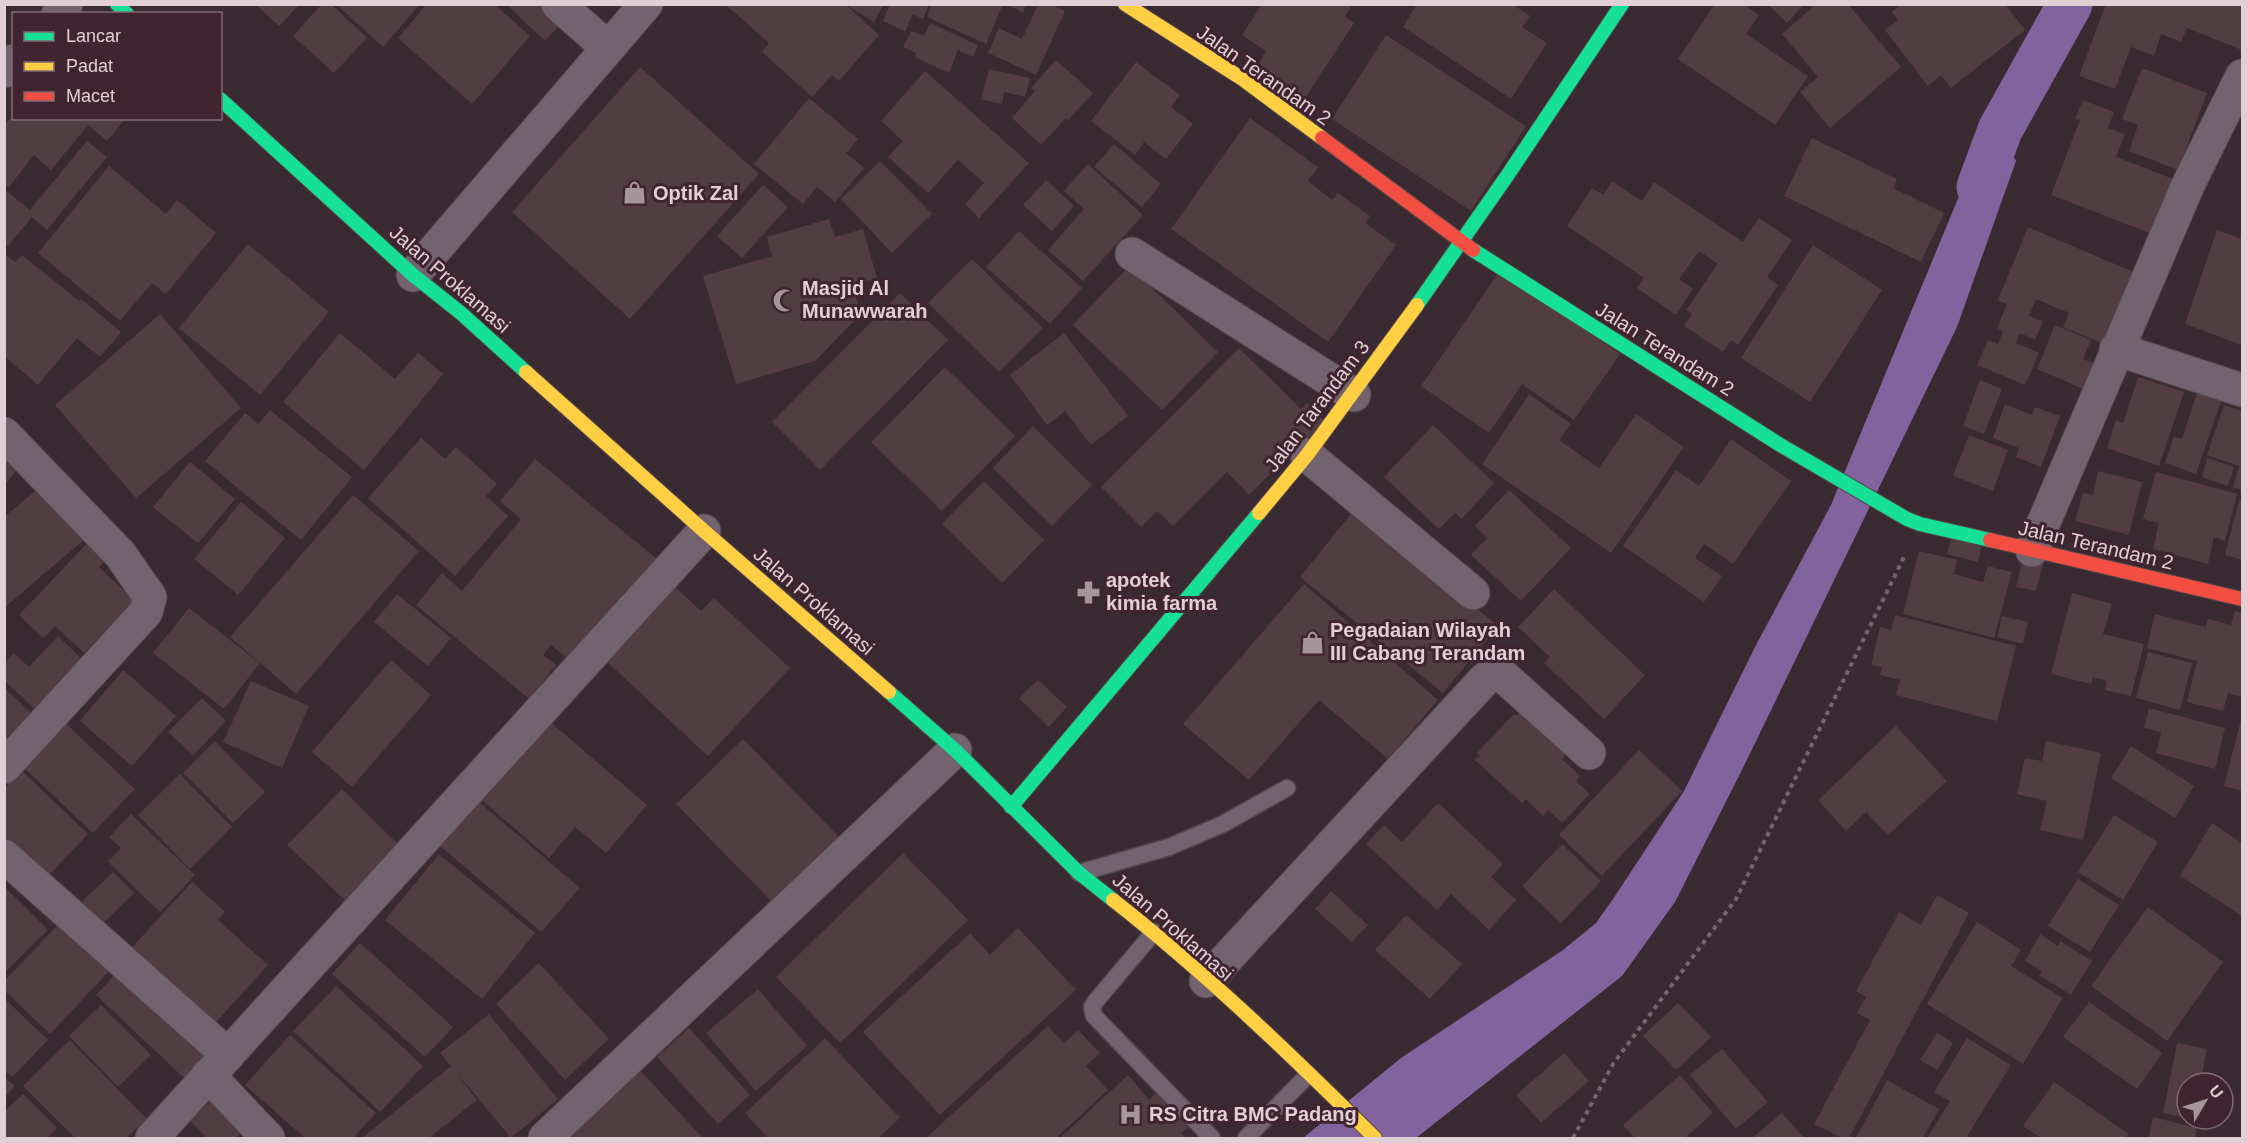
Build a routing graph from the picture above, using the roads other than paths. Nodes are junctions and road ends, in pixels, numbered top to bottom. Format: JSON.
{"nodes":[{"id":1,"x":558,"y":4,"type":"edge"},
{"id":2,"x":646,"y":4,"type":"edge"},
{"id":3,"x":1125,"y":4,"type":"edge"},
{"id":4,"x":1622,"y":4,"type":"edge"},
{"id":5,"x":608,"y":48,"type":"junction"},
{"id":6,"x":2242,"y":76,"type":"edge"},
{"id":7,"x":222,"y":101,"type":"edge"},
{"id":8,"x":1461,"y":242,"type":"junction"},
{"id":9,"x":1131,"y":254,"type":"dead end"},
{"id":10,"x":413,"y":275,"type":"junction"},
{"id":11,"x":2116,"y":349,"type":"junction"},
{"id":12,"x":2242,"y":390,"type":"edge"},
{"id":13,"x":1354,"y":394,"type":"junction"},
{"id":14,"x":4,"y":434,"type":"edge"},
{"id":15,"x":1307,"y":455,"type":"junction"},
{"id":16,"x":704,"y":531,"type":"junction"},
{"id":17,"x":2032,"y":550,"type":"junction"},
{"id":18,"x":1473,"y":594,"type":"dead end"},
{"id":19,"x":2242,"y":599,"type":"edge"},
{"id":20,"x":955,"y":750,"type":"junction"},
{"id":21,"x":1589,"y":753,"type":"dead end"},
{"id":22,"x":4,"y":766,"type":"edge"},
{"id":23,"x":1287,"y":788,"type":"dead end"},
{"id":24,"x":1011,"y":807,"type":"junction"},
{"id":25,"x":4,"y":856,"type":"edge"},
{"id":26,"x":1079,"y":873,"type":"junction"},
{"id":27,"x":1154,"y":932,"type":"junction"},
{"id":28,"x":1206,"y":981,"type":"junction"},
{"id":29,"x":218,"y":1065,"type":"junction"},
{"id":30,"x":1314,"y":1080,"type":"junction"},
{"id":31,"x":152,"y":1138,"type":"edge"},
{"id":32,"x":268,"y":1138,"type":"edge"},
{"id":33,"x":545,"y":1138,"type":"edge"},
{"id":34,"x":1212,"y":1138,"type":"edge"},
{"id":35,"x":1246,"y":1138,"type":"edge"},
{"id":36,"x":1376,"y":1138,"type":"edge"}],
"edges":[{"from":1,"to":5,"type":"street"},
{"from":2,"to":5,"type":"street"},
{"from":3,"to":8,"type":"street","name":"Jalan Terandam 2"},
{"from":4,"to":8,"type":"street","name":"Jalan Tarandam 3"},
{"from":5,"to":10,"type":"street"},
{"from":6,"to":11,"type":"street"},
{"from":7,"to":10,"type":"street","name":"Jalan Proklamasi"},
{"from":8,"to":13,"type":"street","name":"Jalan Tarandam 3"},
{"from":8,"to":17,"type":"street","name":"Jalan Terandam 2"},
{"from":9,"to":13,"type":"street"},
{"from":10,"to":16,"type":"street","name":"Jalan Proklamasi"},
{"from":11,"to":12,"type":"street"},
{"from":11,"to":17,"type":"street"},
{"from":13,"to":15,"type":"street","name":"Jalan Tarandam 3"},
{"from":14,"to":22,"type":"street"},
{"from":15,"to":18,"type":"street"},
{"from":15,"to":24,"type":"street","name":"Jalan Tarandam 3"},
{"from":16,"to":20,"type":"street","name":"Jalan Proklamasi"},
{"from":16,"to":29,"type":"street"},
{"from":17,"to":19,"type":"street","name":"Jalan Terandam 2"},
{"from":20,"to":24,"type":"street","name":"Jalan Proklamasi"},
{"from":20,"to":33,"type":"street"},
{"from":21,"to":28,"type":"street"},
{"from":23,"to":26,"type":"lane"},
{"from":24,"to":26,"type":"street","name":"Jalan Proklamasi"},
{"from":25,"to":29,"type":"street"},
{"from":26,"to":27,"type":"street","name":"Jalan Proklamasi"},
{"from":27,"to":28,"type":"street","name":"Jalan Proklamasi"},
{"from":27,"to":34,"type":"lane"},
{"from":28,"to":30,"type":"street","name":"Jalan Proklamasi"},
{"from":29,"to":31,"type":"street"},
{"from":29,"to":32,"type":"street"},
{"from":30,"to":35,"type":"lane"},
{"from":30,"to":36,"type":"street","name":"Jalan Proklamasi"}]}
